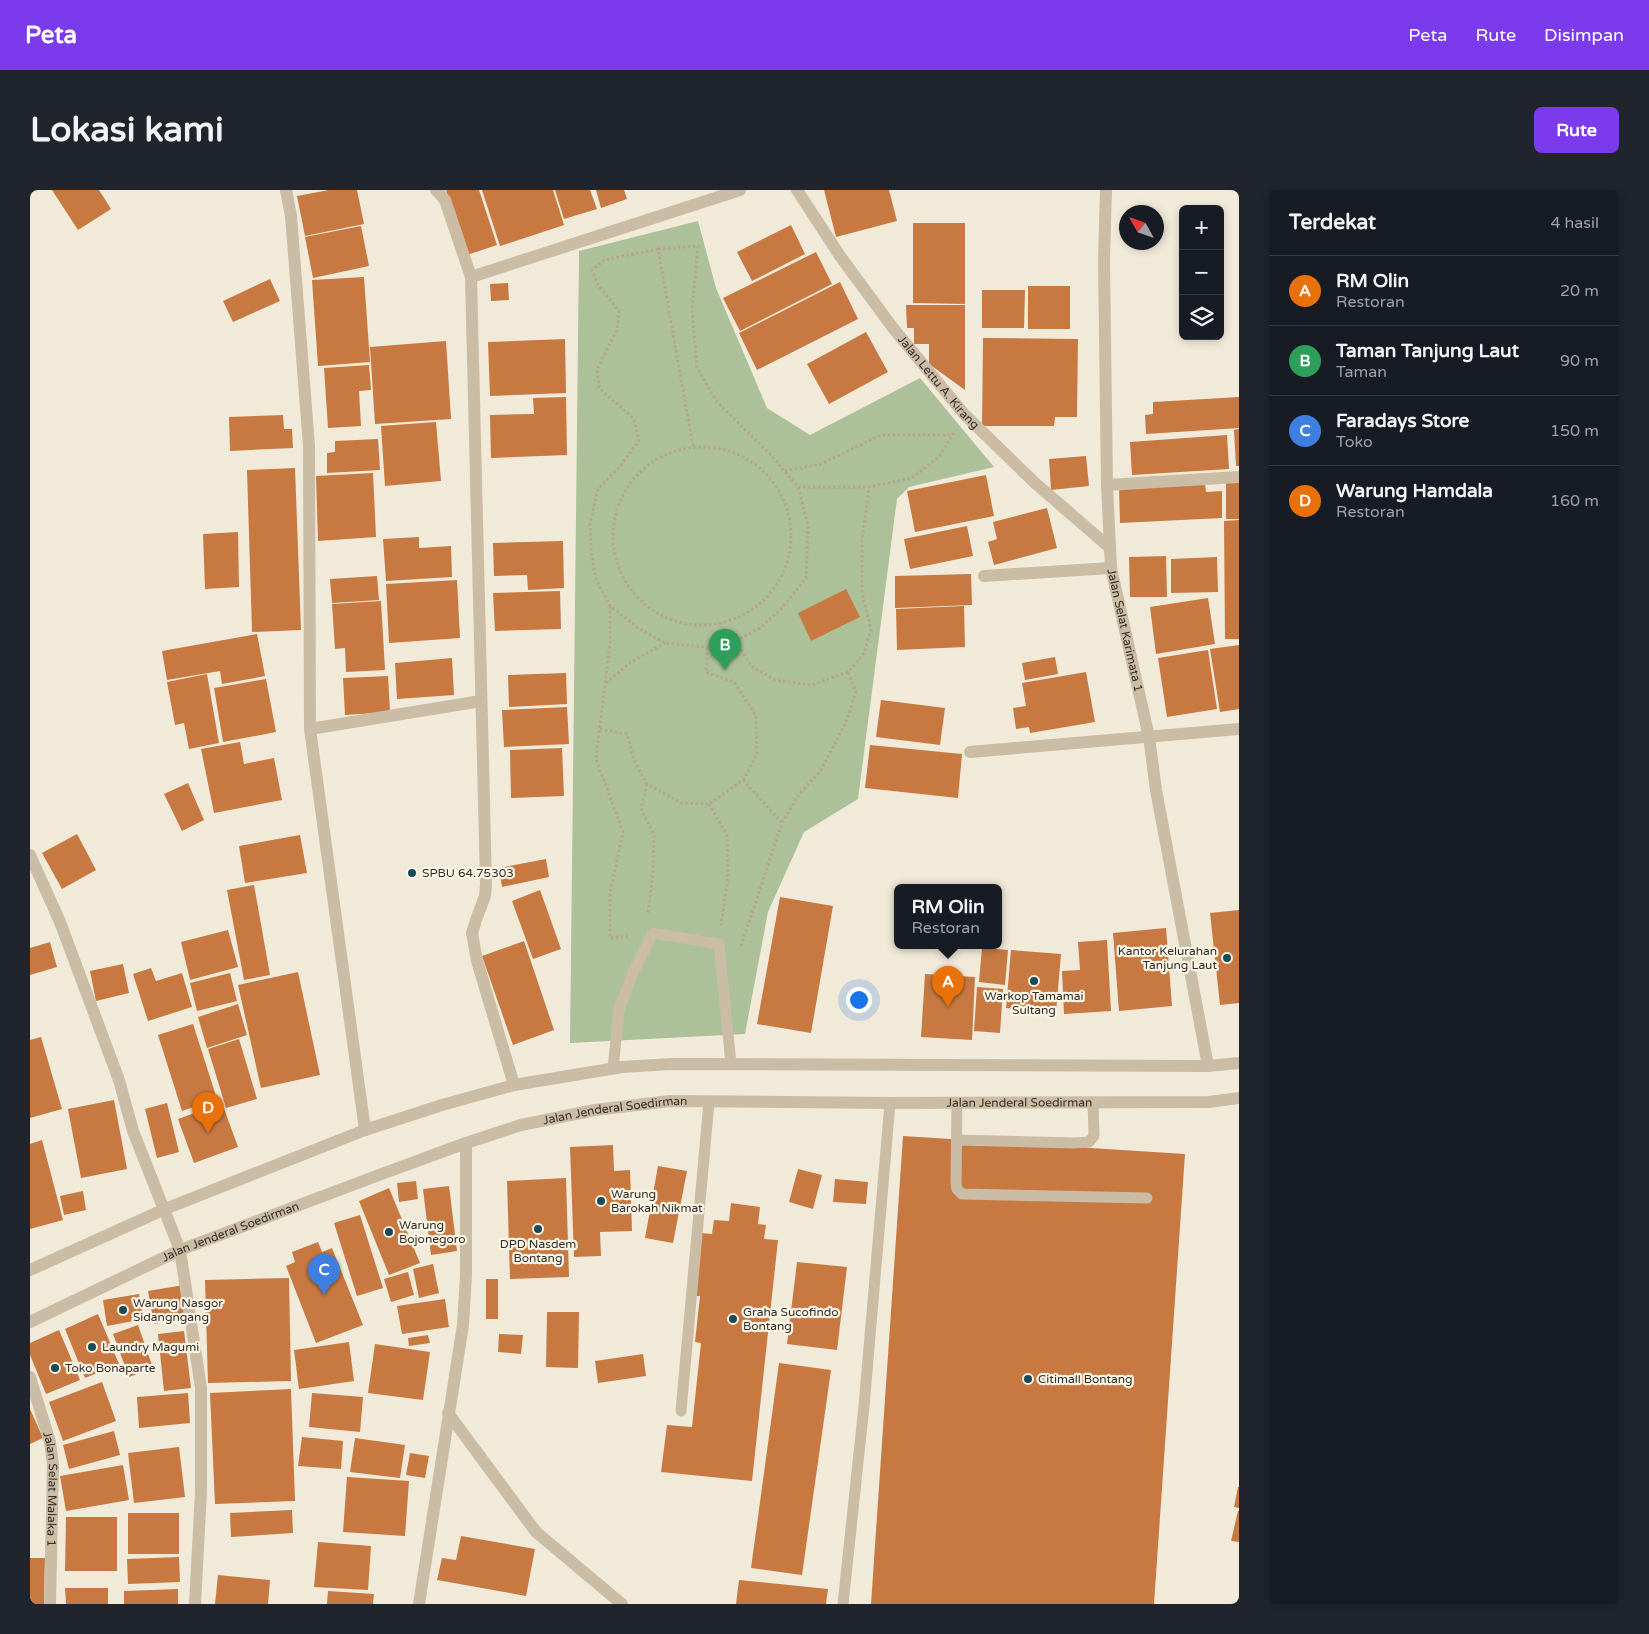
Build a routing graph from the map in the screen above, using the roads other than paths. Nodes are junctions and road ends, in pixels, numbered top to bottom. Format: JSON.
{"nodes":[{"id":1,"x":286,"y":190,"type":"edge"},
{"id":2,"x":436,"y":190,"type":"edge"},
{"id":3,"x":740,"y":190,"type":"edge"},
{"id":4,"x":797,"y":190,"type":"edge"},
{"id":5,"x":1106,"y":190,"type":"edge"},
{"id":6,"x":471,"y":277,"type":"junction"},
{"id":7,"x":1239,"y":477,"type":"edge"},
{"id":8,"x":1108,"y":485,"type":"junction"},
{"id":9,"x":1110,"y":547,"type":"junction"},
{"id":10,"x":1111,"y":568,"type":"junction"},
{"id":11,"x":984,"y":576,"type":"dead end"},
{"id":12,"x":481,"y":701,"type":"junction"},
{"id":13,"x":310,"y":729,"type":"junction"},
{"id":14,"x":1239,"y":729,"type":"edge"},
{"id":15,"x":1148,"y":737,"type":"junction"},
{"id":16,"x":970,"y":752,"type":"dead end"},
{"id":17,"x":30,"y":855,"type":"edge"},
{"id":18,"x":1239,"y":1063,"type":"edge"},
{"id":19,"x":730,"y":1064,"type":"junction"},
{"id":20,"x":1208,"y":1066,"type":"junction"},
{"id":21,"x":613,"y":1069,"type":"junction"},
{"id":22,"x":514,"y":1085,"type":"junction"},
{"id":23,"x":1239,"y":1098,"type":"edge"},
{"id":24,"x":709,"y":1102,"type":"junction"},
{"id":25,"x":1093,"y":1102,"type":"junction"},
{"id":26,"x":890,"y":1103,"type":"junction"},
{"id":27,"x":957,"y":1103,"type":"junction"},
{"id":28,"x":365,"y":1130,"type":"junction"},
{"id":29,"x":957,"y":1140,"type":"junction"},
{"id":30,"x":466,"y":1143,"type":"junction"},
{"id":31,"x":1147,"y":1198,"type":"dead end"},
{"id":32,"x":165,"y":1209,"type":"junction"},
{"id":33,"x":180,"y":1250,"type":"junction"},
{"id":34,"x":30,"y":1270,"type":"edge"},
{"id":35,"x":30,"y":1322,"type":"edge"},
{"id":36,"x":30,"y":1377,"type":"edge"},
{"id":37,"x":681,"y":1411,"type":"dead end"},
{"id":38,"x":448,"y":1413,"type":"junction"},
{"id":39,"x":50,"y":1604,"type":"edge"},
{"id":40,"x":195,"y":1604,"type":"edge"},
{"id":41,"x":419,"y":1604,"type":"edge"},
{"id":42,"x":622,"y":1604,"type":"edge"},
{"id":43,"x":843,"y":1604,"type":"edge"}],
"edges":[{"from":1,"to":13,"type":"street"},
{"from":2,"to":6,"type":"street"},
{"from":3,"to":6,"type":"street"},
{"from":4,"to":9,"type":"street","name":"Jalan Lettu A. Kirang"},
{"from":5,"to":8,"type":"street","name":"Jalan Selat Karimata 1"},
{"from":6,"to":12,"type":"street"},
{"from":7,"to":8,"type":"street"},
{"from":8,"to":9,"type":"street","name":"Jalan Selat Karimata 1"},
{"from":9,"to":10,"type":"street","name":"Jalan Selat Karimata 1"},
{"from":10,"to":11,"type":"street"},
{"from":10,"to":15,"type":"street","name":"Jalan Selat Karimata 1"},
{"from":12,"to":13,"type":"street"},
{"from":12,"to":22,"type":"street"},
{"from":13,"to":28,"type":"street"},
{"from":14,"to":15,"type":"street"},
{"from":15,"to":16,"type":"street"},
{"from":15,"to":20,"type":"street","name":"Jalan Selat Karimata 1"},
{"from":17,"to":32,"type":"street"},
{"from":18,"to":20,"type":"street"},
{"from":19,"to":20,"type":"street"},
{"from":19,"to":21,"type":"street"},
{"from":19,"to":21,"type":"lane"},
{"from":21,"to":22,"type":"street"},
{"from":22,"to":28,"type":"street"},
{"from":23,"to":25,"type":"street","name":"Jalan Jenderal Soedirman"},
{"from":24,"to":26,"type":"street","name":"Jalan Jenderal Soedirman"},
{"from":24,"to":30,"type":"street","name":"Jalan Jenderal Soedirman"},
{"from":24,"to":37,"type":"lane"},
{"from":25,"to":27,"type":"street","name":"Jalan Jenderal Soedirman"},
{"from":25,"to":29,"type":"lane"},
{"from":26,"to":27,"type":"street","name":"Jalan Jenderal Soedirman"},
{"from":26,"to":43,"type":"lane"},
{"from":27,"to":29,"type":"lane"},
{"from":28,"to":32,"type":"street"},
{"from":29,"to":31,"type":"lane"},
{"from":30,"to":33,"type":"street","name":"Jalan Jenderal Soedirman"},
{"from":30,"to":38,"type":"street"},
{"from":32,"to":33,"type":"street"},
{"from":32,"to":34,"type":"street"},
{"from":33,"to":35,"type":"street","name":"Jalan Jenderal Soedirman"},
{"from":33,"to":40,"type":"street"},
{"from":36,"to":39,"type":"street","name":"Jalan Selat Malaka 1"},
{"from":38,"to":41,"type":"street"},
{"from":38,"to":42,"type":"street"}]}
